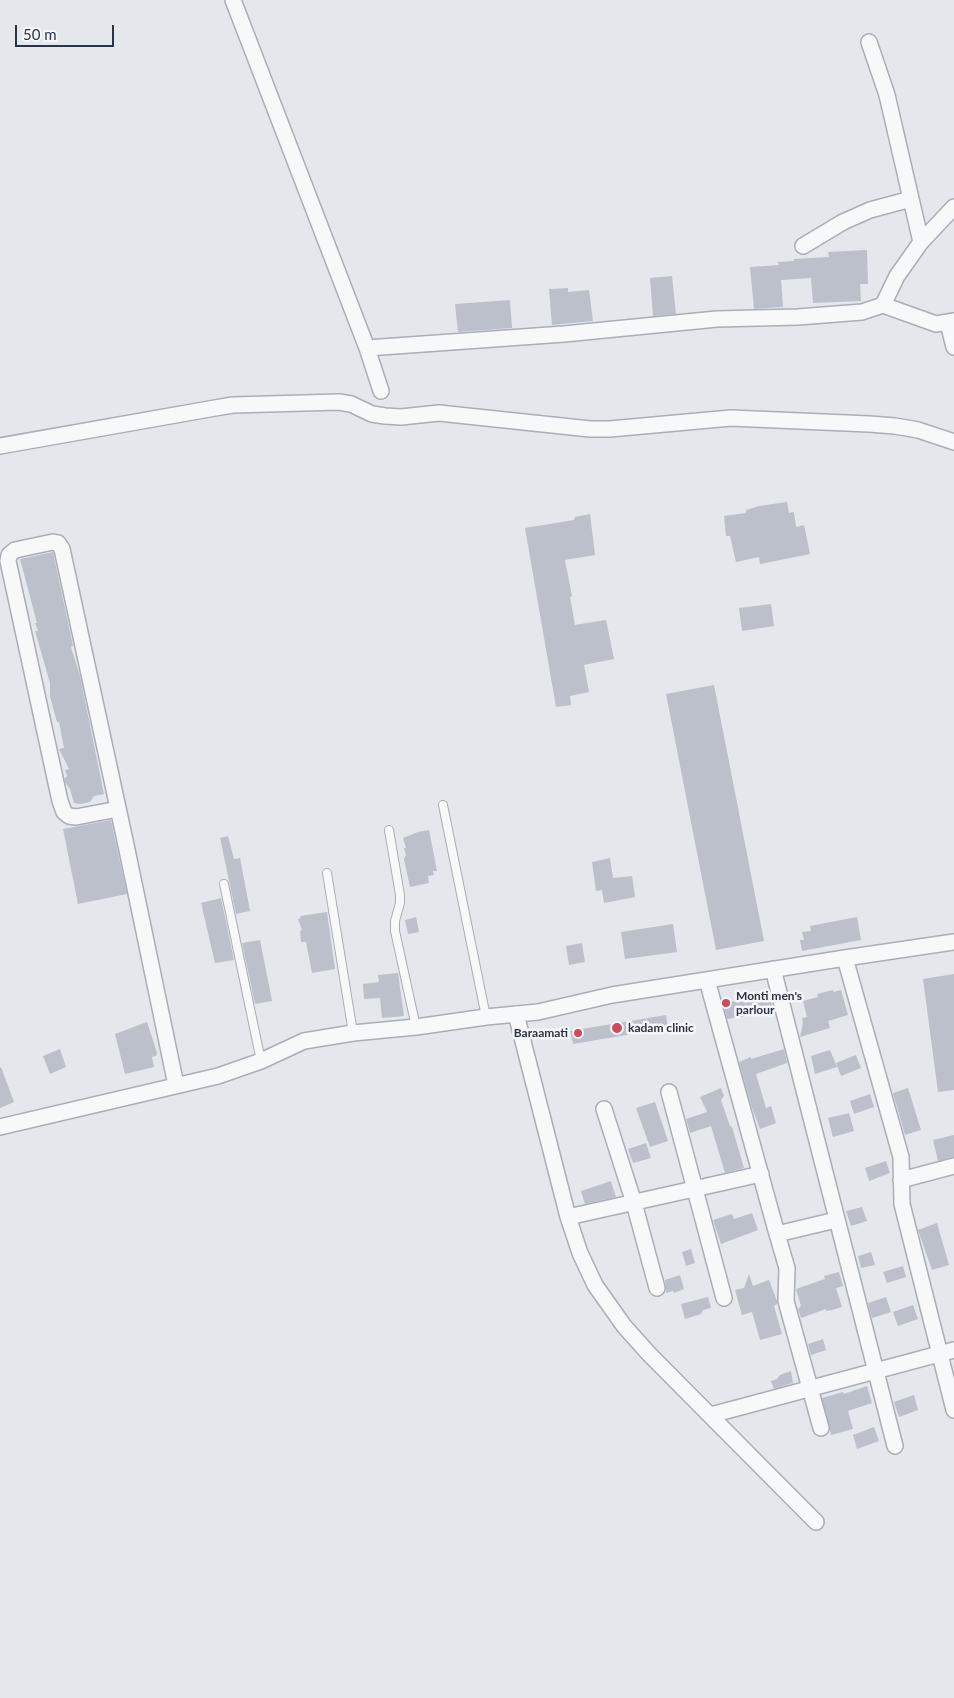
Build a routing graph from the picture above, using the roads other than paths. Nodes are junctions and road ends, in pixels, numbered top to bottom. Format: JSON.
{"nodes":[{"id":1,"x":233,"y":0,"type":"edge"},
{"id":2,"x":869,"y":42,"type":"dead end"},
{"id":3,"x":911,"y":199,"type":"junction"},
{"id":4,"x":954,"y":206,"type":"edge"},
{"id":5,"x":921,"y":242,"type":"junction"},
{"id":6,"x":803,"y":246,"type":"dead end"},
{"id":7,"x":883,"y":305,"type":"junction"},
{"id":8,"x":951,"y":322,"type":"edge"},
{"id":9,"x":954,"y":346,"type":"edge"},
{"id":10,"x":367,"y":348,"type":"junction"},
{"id":11,"x":381,"y":391,"type":"dead end"},
{"id":12,"x":954,"y":442,"type":"edge"},
{"id":13,"x":0,"y":446,"type":"edge"},
{"id":14,"x":443,"y":805,"type":"dead end"},
{"id":15,"x":118,"y":809,"type":"junction"},
{"id":16,"x":389,"y":830,"type":"dead end"},
{"id":17,"x":326,"y":873,"type":"dead end"},
{"id":18,"x":224,"y":884,"type":"dead end"},
{"id":19,"x":954,"y":942,"type":"edge"},
{"id":20,"x":845,"y":958,"type":"junction"},
{"id":21,"x":773,"y":969,"type":"junction"},
{"id":22,"x":707,"y":980,"type":"junction"},
{"id":23,"x":516,"y":1014,"type":"junction"},
{"id":24,"x":486,"y":1017,"type":"junction"},
{"id":25,"x":416,"y":1027,"type":"junction"},
{"id":26,"x":353,"y":1033,"type":"junction"},
{"id":27,"x":261,"y":1061,"type":"junction"},
{"id":28,"x":176,"y":1085,"type":"junction"},
{"id":29,"x":669,"y":1092,"type":"dead end"},
{"id":30,"x":604,"y":1109,"type":"dead end"},
{"id":31,"x":0,"y":1127,"type":"edge"},
{"id":32,"x":954,"y":1166,"type":"edge"},
{"id":33,"x":760,"y":1174,"type":"junction"},
{"id":34,"x":901,"y":1180,"type":"junction"},
{"id":35,"x":695,"y":1189,"type":"junction"},
{"id":36,"x":634,"y":1203,"type":"junction"},
{"id":37,"x":568,"y":1217,"type":"junction"},
{"id":38,"x":836,"y":1220,"type":"junction"},
{"id":39,"x":777,"y":1234,"type":"junction"},
{"id":40,"x":658,"y":1288,"type":"dead end"},
{"id":41,"x":724,"y":1298,"type":"dead end"},
{"id":42,"x":947,"y":1352,"type":"edge"},
{"id":43,"x":876,"y":1371,"type":"junction"},
{"id":44,"x":810,"y":1389,"type":"junction"},
{"id":45,"x":954,"y":1410,"type":"edge"},
{"id":46,"x":712,"y":1415,"type":"junction"},
{"id":47,"x":821,"y":1428,"type":"dead end"},
{"id":48,"x":895,"y":1446,"type":"dead end"},
{"id":49,"x":816,"y":1522,"type":"dead end"}],
"edges":[{"from":1,"to":10,"type":"street"},
{"from":2,"to":3,"type":"street"},
{"from":3,"to":5,"type":"street"},
{"from":3,"to":6,"type":"street"},
{"from":4,"to":5,"type":"street"},
{"from":5,"to":7,"type":"street"},
{"from":7,"to":8,"type":"street"},
{"from":7,"to":10,"type":"street"},
{"from":8,"to":9,"type":"street"},
{"from":10,"to":11,"type":"street"},
{"from":12,"to":13,"type":"street"},
{"from":14,"to":24,"type":"lane"},
{"from":15,"to":15,"type":"street"},
{"from":15,"to":28,"type":"street"},
{"from":16,"to":25,"type":"lane"},
{"from":17,"to":26,"type":"lane"},
{"from":18,"to":27,"type":"lane"},
{"from":19,"to":20,"type":"street"},
{"from":20,"to":21,"type":"street"},
{"from":20,"to":34,"type":"street"},
{"from":21,"to":22,"type":"street"},
{"from":21,"to":38,"type":"street"},
{"from":22,"to":23,"type":"street"},
{"from":22,"to":33,"type":"street"},
{"from":23,"to":24,"type":"street"},
{"from":23,"to":37,"type":"street"},
{"from":24,"to":25,"type":"street"},
{"from":25,"to":26,"type":"street"},
{"from":26,"to":27,"type":"street"},
{"from":27,"to":28,"type":"street"},
{"from":28,"to":31,"type":"street"},
{"from":29,"to":35,"type":"street"},
{"from":30,"to":36,"type":"street"},
{"from":32,"to":34,"type":"street"},
{"from":33,"to":35,"type":"street"},
{"from":33,"to":39,"type":"street"},
{"from":34,"to":42,"type":"street"},
{"from":35,"to":36,"type":"street"},
{"from":35,"to":41,"type":"street"},
{"from":36,"to":37,"type":"street"},
{"from":36,"to":40,"type":"street"},
{"from":37,"to":46,"type":"street"},
{"from":38,"to":39,"type":"street"},
{"from":38,"to":43,"type":"street"},
{"from":39,"to":44,"type":"street"},
{"from":42,"to":43,"type":"street"},
{"from":42,"to":45,"type":"street"},
{"from":43,"to":44,"type":"street"},
{"from":43,"to":48,"type":"street"},
{"from":44,"to":46,"type":"street"},
{"from":44,"to":47,"type":"street"},
{"from":46,"to":49,"type":"street"}]}
